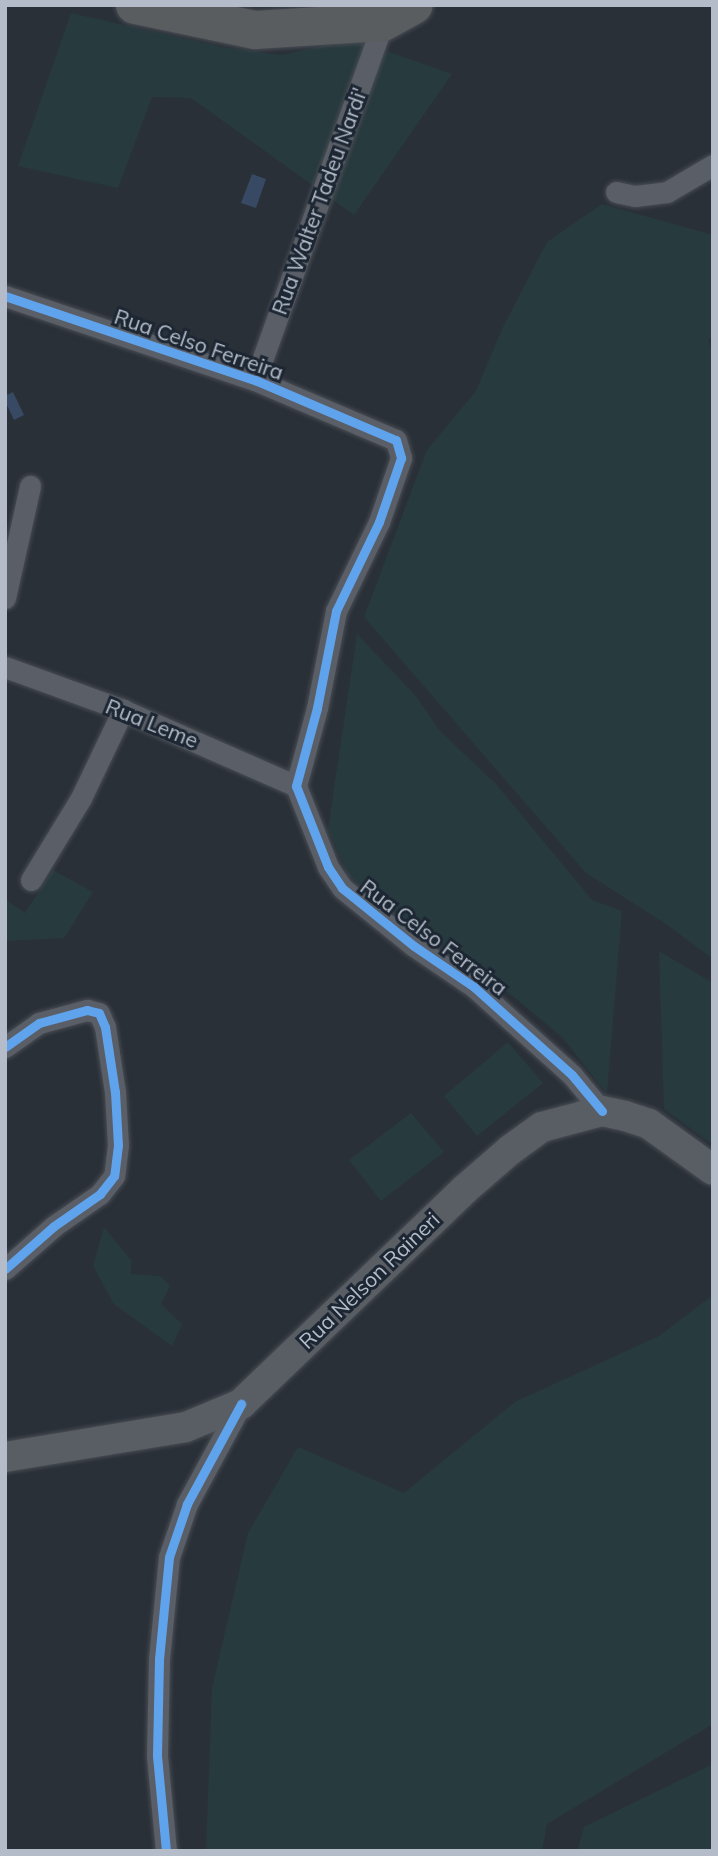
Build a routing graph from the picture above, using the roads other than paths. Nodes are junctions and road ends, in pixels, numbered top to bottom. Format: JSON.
{"nodes":[{"id":1,"x":135,"y":5,"type":"edge"},
{"id":2,"x":399,"y":14,"type":"edge"},
{"id":3,"x":713,"y":165,"type":"edge"},
{"id":4,"x":616,"y":192,"type":"dead end"},
{"id":5,"x":5,"y":296,"type":"edge"},
{"id":6,"x":256,"y":380,"type":"junction"},
{"id":7,"x":30,"y":486,"type":"dead end"},
{"id":8,"x":5,"y":598,"type":"edge"},
{"id":9,"x":5,"y":667,"type":"edge"},
{"id":10,"x":123,"y":710,"type":"junction"},
{"id":11,"x":296,"y":786,"type":"junction"},
{"id":12,"x":31,"y":880,"type":"dead end"},
{"id":13,"x":5,"y":1047,"type":"edge"},
{"id":14,"x":602,"y":1111,"type":"junction"},
{"id":15,"x":713,"y":1170,"type":"edge"},
{"id":16,"x":5,"y":1269,"type":"edge"},
{"id":17,"x":241,"y":1404,"type":"junction"},
{"id":18,"x":5,"y":1457,"type":"edge"},
{"id":19,"x":166,"y":1851,"type":"edge"}],
"edges":[{"from":1,"to":2,"type":"highway"},
{"from":2,"to":6,"type":"street","name":"Rua Walter Tadeu Nardi'"},
{"from":3,"to":4,"type":"street"},
{"from":5,"to":6,"type":"street","name":"Rua Celso Ferreira"},
{"from":6,"to":11,"type":"street","name":"Rua Celso Ferreira"},
{"from":7,"to":8,"type":"street"},
{"from":9,"to":10,"type":"street","name":"Rua Leme"},
{"from":10,"to":11,"type":"street","name":"Rua Leme"},
{"from":10,"to":12,"type":"street"},
{"from":11,"to":14,"type":"street","name":"Rua Celso Ferreira"},
{"from":13,"to":16,"type":"street"},
{"from":14,"to":15,"type":"main road"},
{"from":14,"to":17,"type":"main road","name":"Rua Nelson Raineri"},
{"from":17,"to":18,"type":"main road","name":"Rua Nelson Raineri"},
{"from":17,"to":19,"type":"street"}]}
